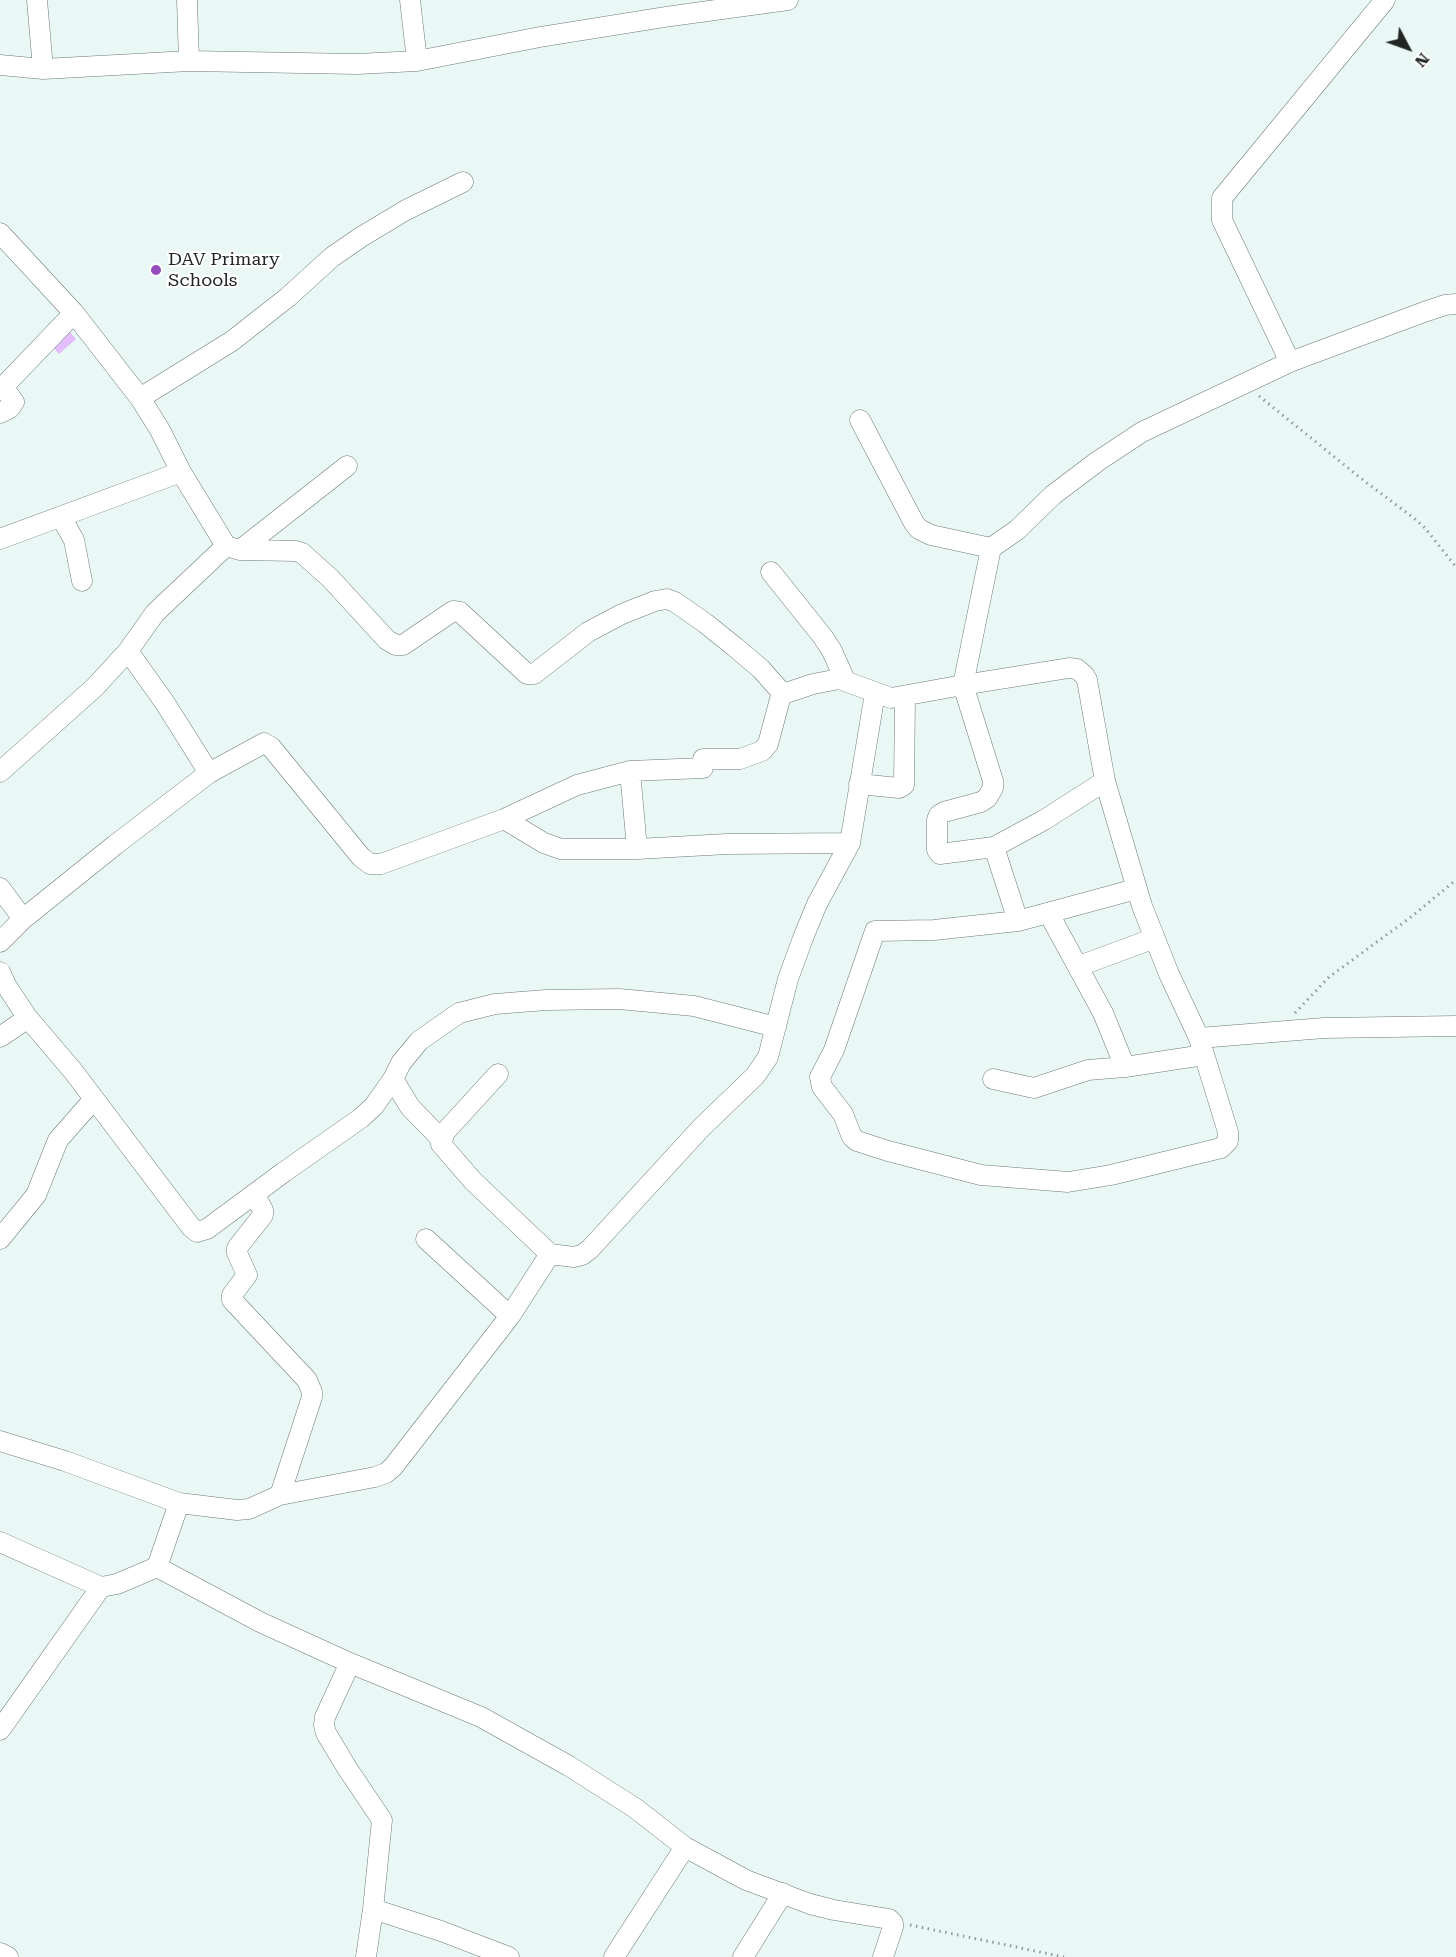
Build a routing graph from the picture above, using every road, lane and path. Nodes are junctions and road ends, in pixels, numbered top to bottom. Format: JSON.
{"nodes":[{"id":1,"x":37,"y":0,"type":"edge"},
{"id":2,"x":187,"y":0,"type":"edge"},
{"id":3,"x":410,"y":0,"type":"edge"},
{"id":4,"x":788,"y":0,"type":"edge"},
{"id":5,"x":1385,"y":0,"type":"edge"},
{"id":6,"x":664,"y":8,"type":"edge"},
{"id":7,"x":189,"y":61,"type":"junction"},
{"id":8,"x":417,"y":61,"type":"junction"},
{"id":9,"x":0,"y":64,"type":"edge"},
{"id":10,"x":43,"y":69,"type":"junction"},
{"id":11,"x":463,"y":182,"type":"dead end"},
{"id":12,"x":0,"y":233,"type":"edge"},
{"id":13,"x":1456,"y":304,"type":"edge"},
{"id":14,"x":74,"y":313,"type":"junction"},
{"id":15,"x":1290,"y":363,"type":"junction"},
{"id":16,"x":2,"y":385,"type":"edge"},
{"id":17,"x":1245,"y":385,"type":"junction"},
{"id":18,"x":140,"y":398,"type":"junction"},
{"id":19,"x":0,"y":413,"type":"edge"},
{"id":20,"x":860,"y":420,"type":"dead end"},
{"id":21,"x":347,"y":466,"type":"dead end"},
{"id":22,"x":181,"y":472,"type":"junction"},
{"id":23,"x":61,"y":517,"type":"junction"},
{"id":24,"x":0,"y":539,"type":"edge"},
{"id":25,"x":233,"y":548,"type":"junction"},
{"id":26,"x":991,"y":548,"type":"junction"},
{"id":27,"x":1456,"y":567,"type":"edge"},
{"id":28,"x":771,"y":572,"type":"dead end"},
{"id":29,"x":82,"y":582,"type":"dead end"},
{"id":30,"x":128,"y":651,"type":"junction"},
{"id":31,"x":845,"y":680,"type":"junction"},
{"id":32,"x":963,"y":685,"type":"junction"},
{"id":33,"x":875,"y":693,"type":"junction"},
{"id":34,"x":783,"y":694,"type":"junction"},
{"id":35,"x":905,"y":697,"type":"junction"},
{"id":36,"x":630,"y":771,"type":"junction"},
{"id":37,"x":0,"y":772,"type":"edge"},
{"id":38,"x":209,"y":773,"type":"junction"},
{"id":39,"x":1105,"y":781,"type":"junction"},
{"id":40,"x":859,"y":784,"type":"junction"},
{"id":41,"x":504,"y":819,"type":"junction"},
{"id":42,"x":850,"y":843,"type":"junction"},
{"id":43,"x":994,"y":847,"type":"junction"},
{"id":44,"x":637,"y":849,"type":"junction"},
{"id":45,"x":1456,"y":880,"type":"edge"},
{"id":46,"x":0,"y":888,"type":"edge"},
{"id":47,"x":1137,"y":889,"type":"junction"},
{"id":48,"x":1050,"y":914,"type":"junction"},
{"id":49,"x":23,"y":919,"type":"junction"},
{"id":50,"x":1018,"y":921,"type":"junction"},
{"id":51,"x":1155,"y":938,"type":"junction"},
{"id":52,"x":0,"y":942,"type":"edge"},
{"id":53,"x":1079,"y":966,"type":"junction"},
{"id":54,"x":0,"y":972,"type":"edge"},
{"id":55,"x":28,"y":1018,"type":"junction"},
{"id":56,"x":1456,"y":1026,"type":"edge"},
{"id":57,"x":776,"y":1028,"type":"junction"},
{"id":58,"x":1281,"y":1030,"type":"junction"},
{"id":59,"x":0,"y":1037,"type":"edge"},
{"id":60,"x":1202,"y":1047,"type":"junction"},
{"id":61,"x":1125,"y":1067,"type":"junction"},
{"id":62,"x":498,"y":1074,"type":"dead end"},
{"id":63,"x":393,"y":1079,"type":"junction"},
{"id":64,"x":993,"y":1079,"type":"dead end"},
{"id":65,"x":94,"y":1099,"type":"junction"},
{"id":66,"x":442,"y":1140,"type":"junction"},
{"id":67,"x":254,"y":1194,"type":"junction"},
{"id":68,"x":0,"y":1239,"type":"edge"},
{"id":69,"x":426,"y":1239,"type":"dead end"},
{"id":70,"x":550,"y":1254,"type":"junction"},
{"id":71,"x":510,"y":1316,"type":"junction"},
{"id":72,"x":0,"y":1441,"type":"edge"},
{"id":73,"x":280,"y":1495,"type":"junction"},
{"id":74,"x":179,"y":1503,"type":"junction"},
{"id":75,"x":0,"y":1542,"type":"edge"},
{"id":76,"x":157,"y":1567,"type":"junction"},
{"id":77,"x":102,"y":1587,"type":"junction"},
{"id":78,"x":350,"y":1663,"type":"junction"},
{"id":79,"x":0,"y":1730,"type":"edge"},
{"id":80,"x":686,"y":1847,"type":"junction"},
{"id":81,"x":783,"y":1893,"type":"junction"},
{"id":82,"x":373,"y":1909,"type":"junction"},
{"id":83,"x":892,"y":1921,"type":"junction"},
{"id":84,"x":0,"y":1953,"type":"edge"},
{"id":85,"x":8,"y":1957,"type":"edge"},
{"id":86,"x":366,"y":1957,"type":"edge"},
{"id":87,"x":509,"y":1957,"type":"edge"},
{"id":88,"x":614,"y":1957,"type":"edge"},
{"id":89,"x":743,"y":1957,"type":"edge"},
{"id":90,"x":883,"y":1957,"type":"edge"},
{"id":91,"x":1064,"y":1957,"type":"edge"}],
"edges":[{"from":1,"to":10,"type":"street"},
{"from":2,"to":7,"type":"street"},
{"from":3,"to":8,"type":"street"},
{"from":4,"to":6,"type":"street"},
{"from":5,"to":15,"type":"street"},
{"from":6,"to":8,"type":"street"},
{"from":7,"to":8,"type":"street"},
{"from":7,"to":10,"type":"street"},
{"from":9,"to":10,"type":"street"},
{"from":11,"to":18,"type":"street"},
{"from":12,"to":14,"type":"street"},
{"from":13,"to":15,"type":"street"},
{"from":14,"to":16,"type":"street"},
{"from":14,"to":18,"type":"street"},
{"from":15,"to":17,"type":"street"},
{"from":16,"to":19,"type":"street"},
{"from":17,"to":26,"type":"street"},
{"from":17,"to":27,"type":"path"},
{"from":18,"to":22,"type":"street"},
{"from":20,"to":26,"type":"street"},
{"from":21,"to":25,"type":"street"},
{"from":22,"to":23,"type":"street"},
{"from":22,"to":25,"type":"street"},
{"from":23,"to":24,"type":"street"},
{"from":23,"to":29,"type":"street"},
{"from":25,"to":30,"type":"street"},
{"from":25,"to":34,"type":"street"},
{"from":26,"to":32,"type":"street"},
{"from":28,"to":31,"type":"street"},
{"from":30,"to":37,"type":"street"},
{"from":30,"to":38,"type":"street"},
{"from":31,"to":33,"type":"street"},
{"from":31,"to":34,"type":"street"},
{"from":32,"to":35,"type":"street"},
{"from":32,"to":39,"type":"street"},
{"from":32,"to":43,"type":"street"},
{"from":33,"to":35,"type":"street"},
{"from":33,"to":40,"type":"street"},
{"from":34,"to":36,"type":"street"},
{"from":35,"to":40,"type":"street"},
{"from":36,"to":41,"type":"street"},
{"from":36,"to":44,"type":"street"},
{"from":38,"to":41,"type":"street"},
{"from":38,"to":49,"type":"street"},
{"from":39,"to":43,"type":"street"},
{"from":39,"to":47,"type":"street"},
{"from":40,"to":42,"type":"street"},
{"from":41,"to":44,"type":"street"},
{"from":42,"to":44,"type":"street"},
{"from":42,"to":57,"type":"street"},
{"from":43,"to":50,"type":"street"},
{"from":45,"to":58,"type":"path"},
{"from":46,"to":49,"type":"street"},
{"from":47,"to":48,"type":"street"},
{"from":47,"to":51,"type":"street"},
{"from":48,"to":50,"type":"street"},
{"from":48,"to":53,"type":"street"},
{"from":49,"to":52,"type":"street"},
{"from":50,"to":60,"type":"street"},
{"from":51,"to":53,"type":"street"},
{"from":51,"to":60,"type":"street"},
{"from":53,"to":61,"type":"street"},
{"from":54,"to":55,"type":"street"},
{"from":55,"to":59,"type":"street"},
{"from":55,"to":65,"type":"street"},
{"from":56,"to":58,"type":"street"},
{"from":57,"to":63,"type":"street"},
{"from":57,"to":70,"type":"street"},
{"from":58,"to":60,"type":"street"},
{"from":60,"to":61,"type":"street"},
{"from":61,"to":64,"type":"street"},
{"from":62,"to":66,"type":"street"},
{"from":63,"to":66,"type":"street"},
{"from":63,"to":67,"type":"street"},
{"from":65,"to":67,"type":"street"},
{"from":65,"to":68,"type":"street"},
{"from":66,"to":70,"type":"street"},
{"from":67,"to":73,"type":"street"},
{"from":69,"to":71,"type":"street"},
{"from":70,"to":71,"type":"street"},
{"from":71,"to":73,"type":"street"},
{"from":72,"to":74,"type":"street"},
{"from":73,"to":74,"type":"street"},
{"from":74,"to":76,"type":"street"},
{"from":75,"to":77,"type":"street"},
{"from":76,"to":77,"type":"street"},
{"from":76,"to":78,"type":"street"},
{"from":77,"to":79,"type":"street"},
{"from":78,"to":80,"type":"street"},
{"from":78,"to":82,"type":"street"},
{"from":80,"to":81,"type":"street"},
{"from":80,"to":88,"type":"street"},
{"from":81,"to":83,"type":"street"},
{"from":81,"to":89,"type":"street"},
{"from":82,"to":86,"type":"street"},
{"from":82,"to":87,"type":"street"},
{"from":83,"to":90,"type":"street"},
{"from":83,"to":91,"type":"path"},
{"from":84,"to":85,"type":"street"}]}
